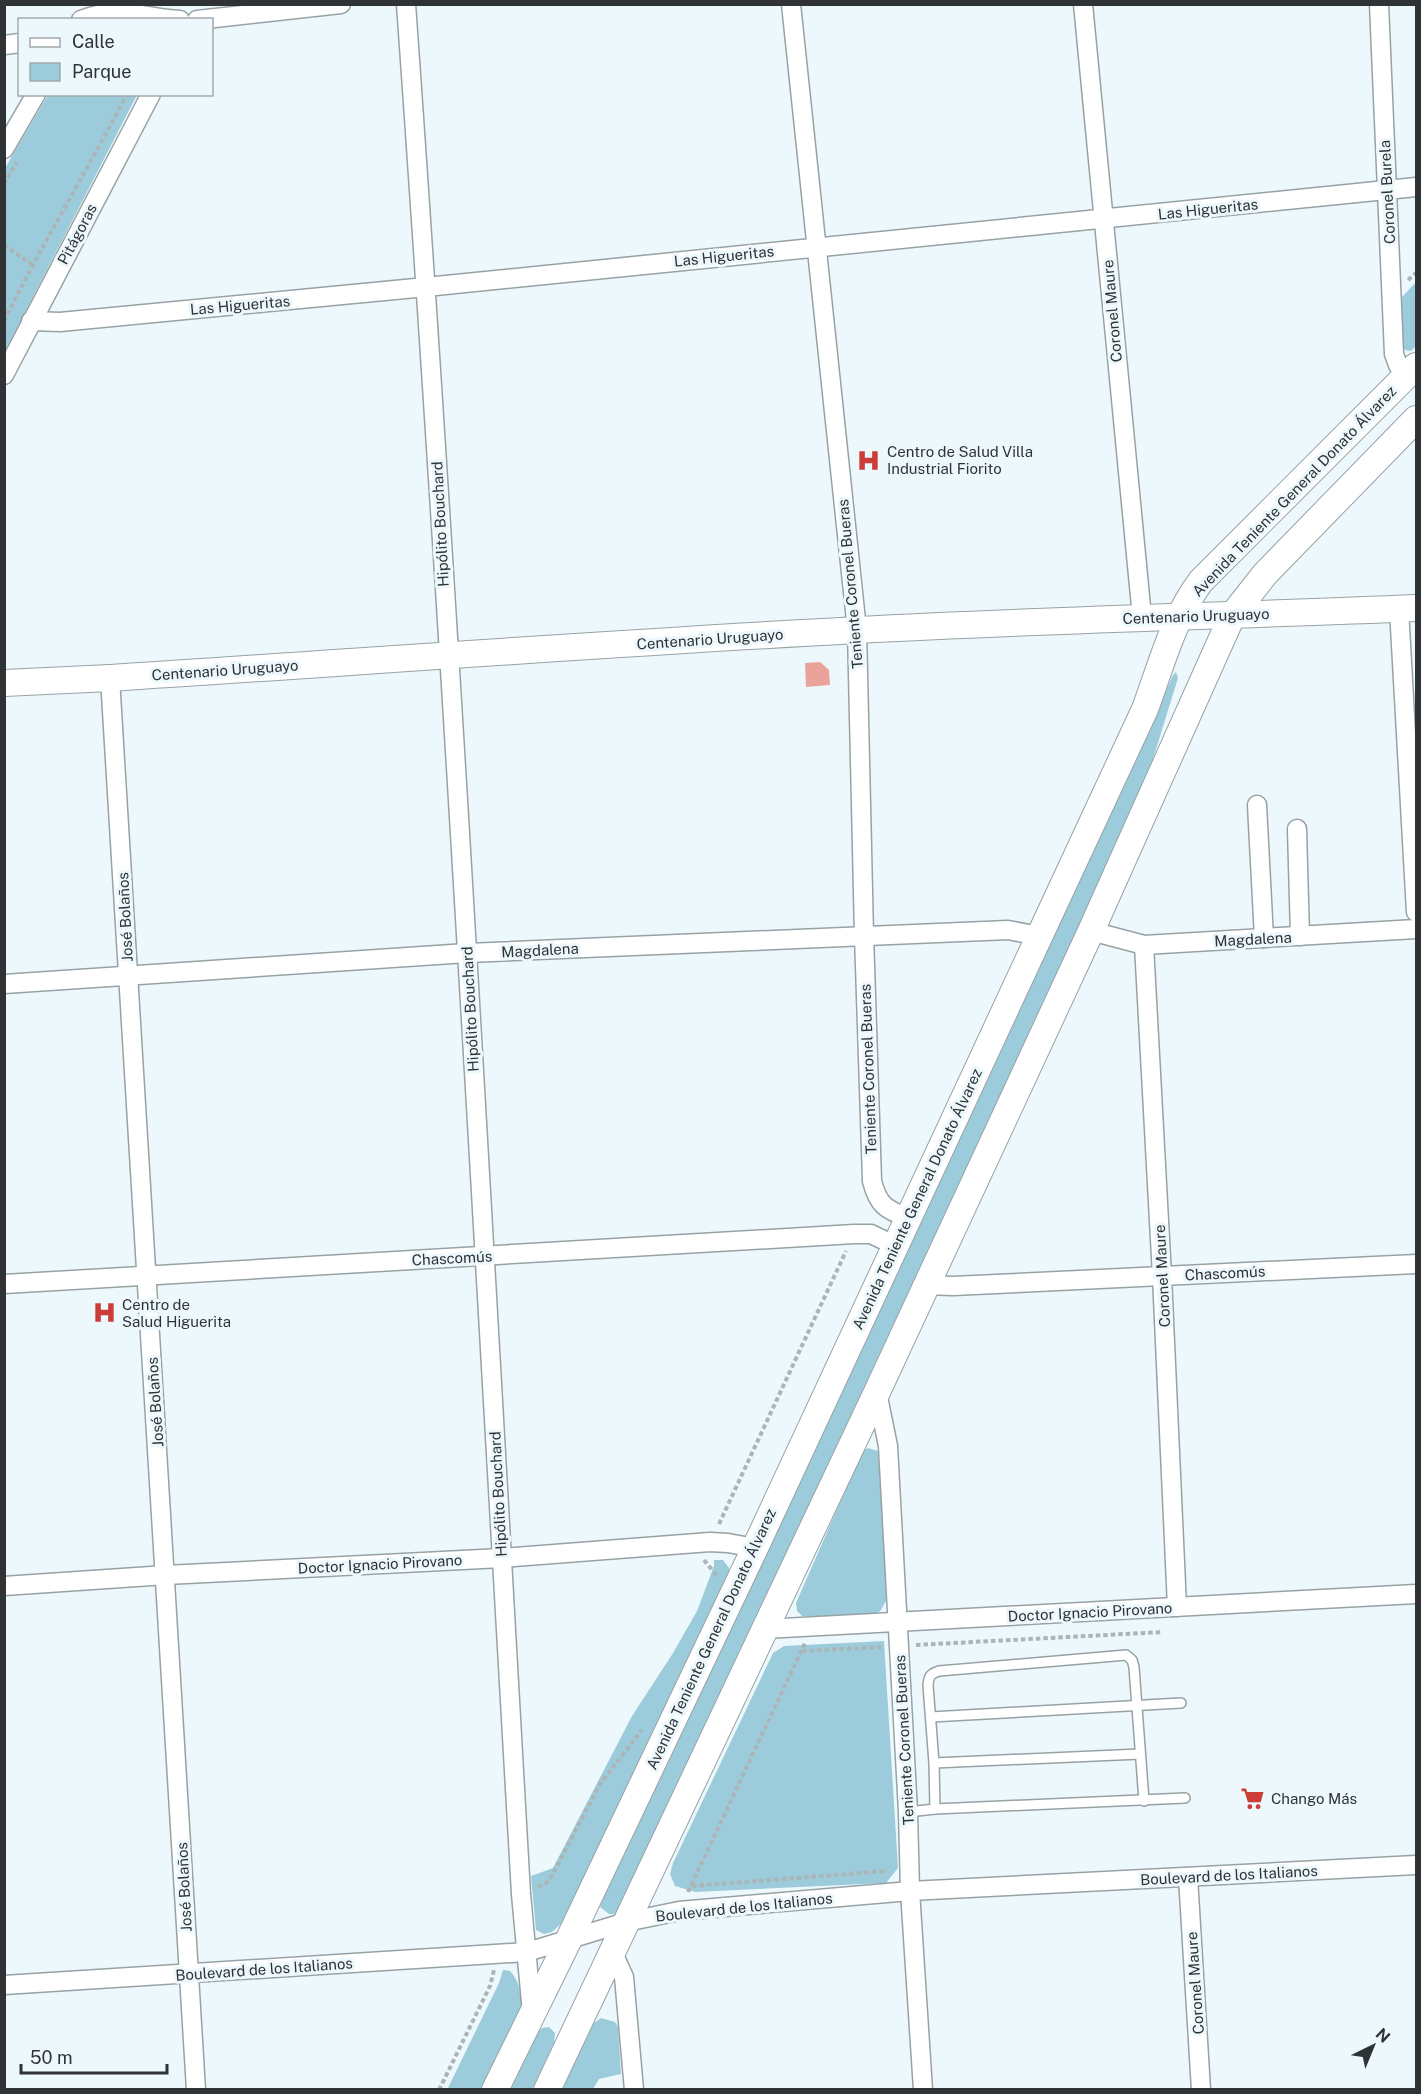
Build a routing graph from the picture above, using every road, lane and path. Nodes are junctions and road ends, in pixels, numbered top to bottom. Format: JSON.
{"nodes":[{"id":1,"x":73,"y":4,"type":"edge"},
{"id":2,"x":92,"y":4,"type":"edge"},
{"id":3,"x":205,"y":4,"type":"edge"},
{"id":4,"x":341,"y":4,"type":"edge"},
{"id":5,"x":406,"y":4,"type":"edge"},
{"id":6,"x":791,"y":4,"type":"edge"},
{"id":7,"x":1083,"y":4,"type":"edge"},
{"id":8,"x":1379,"y":4,"type":"edge"},
{"id":9,"x":80,"y":18,"type":"edge"},
{"id":10,"x":82,"y":18,"type":"edge"},
{"id":11,"x":87,"y":18,"type":"edge"},
{"id":12,"x":166,"y":18,"type":"edge"},
{"id":13,"x":197,"y":18,"type":"edge"},
{"id":14,"x":213,"y":18,"type":"edge"},
{"id":15,"x":35,"y":96,"type":"edge"},
{"id":16,"x":126,"y":96,"type":"edge"},
{"id":17,"x":150,"y":96,"type":"edge"},
{"id":18,"x":4,"y":149,"type":"edge"},
{"id":19,"x":1416,"y":188,"type":"edge"},
{"id":20,"x":1386,"y":190,"type":"junction"},
{"id":21,"x":1104,"y":219,"type":"junction"},
{"id":22,"x":4,"y":246,"type":"edge"},
{"id":23,"x":816,"y":247,"type":"junction"},
{"id":24,"x":33,"y":265,"type":"junction"},
{"id":25,"x":426,"y":287,"type":"junction"},
{"id":26,"x":4,"y":321,"type":"edge"},
{"id":27,"x":31,"y":321,"type":"junction"},
{"id":28,"x":1411,"y":372,"type":"edge"},
{"id":29,"x":4,"y":375,"type":"edge"},
{"id":30,"x":1416,"y":418,"type":"edge"},
{"id":31,"x":1408,"y":609,"type":"edge"},
{"id":32,"x":1232,"y":616,"type":"junction"},
{"id":33,"x":1142,"y":617,"type":"junction"},
{"id":34,"x":1179,"y":617,"type":"junction"},
{"id":35,"x":858,"y":630,"type":"junction"},
{"id":36,"x":448,"y":656,"type":"junction"},
{"id":37,"x":110,"y":678,"type":"junction"},
{"id":38,"x":4,"y":683,"type":"edge"},
{"id":39,"x":1257,"y":804,"type":"dead end"},
{"id":40,"x":1297,"y":829,"type":"dead end"},
{"id":41,"x":1416,"y":912,"type":"edge"},
{"id":42,"x":1416,"y":929,"type":"edge"},
{"id":43,"x":1090,"y":931,"type":"junction"},
{"id":44,"x":864,"y":935,"type":"junction"},
{"id":45,"x":1040,"y":936,"type":"junction"},
{"id":46,"x":1300,"y":936,"type":"junction"},
{"id":47,"x":1264,"y":938,"type":"junction"},
{"id":48,"x":1144,"y":945,"type":"junction"},
{"id":49,"x":467,"y":953,"type":"junction"},
{"id":50,"x":128,"y":975,"type":"junction"},
{"id":51,"x":4,"y":984,"type":"edge"},
{"id":52,"x":879,"y":1202,"type":"junction"},
{"id":53,"x":909,"y":1218,"type":"junction"},
{"id":54,"x":861,"y":1234,"type":"junction"},
{"id":55,"x":896,"y":1246,"type":"junction"},
{"id":56,"x":484,"y":1256,"type":"junction"},
{"id":57,"x":1416,"y":1264,"type":"edge"},
{"id":58,"x":147,"y":1276,"type":"junction"},
{"id":59,"x":1162,"y":1276,"type":"junction"},
{"id":60,"x":4,"y":1284,"type":"edge"},
{"id":61,"x":925,"y":1285,"type":"junction"},
{"id":62,"x":877,"y":1392,"type":"junction"},
{"id":63,"x":710,"y":1542,"type":"junction"},
{"id":64,"x":754,"y":1548,"type":"junction"},
{"id":65,"x":502,"y":1558,"type":"junction"},
{"id":66,"x":166,"y":1575,"type":"junction"},
{"id":67,"x":4,"y":1586,"type":"edge"},
{"id":68,"x":712,"y":1586,"type":"dead end"},
{"id":69,"x":1416,"y":1594,"type":"edge"},
{"id":70,"x":1177,"y":1607,"type":"junction"},
{"id":71,"x":898,"y":1622,"type":"junction"},
{"id":72,"x":812,"y":1627,"type":"junction"},
{"id":73,"x":764,"y":1629,"type":"junction"},
{"id":74,"x":1163,"y":1632,"type":"dead end"},
{"id":75,"x":899,"y":1646,"type":"junction"},
{"id":76,"x":802,"y":1651,"type":"junction"},
{"id":77,"x":1181,"y":1703,"type":"dead end"},
{"id":78,"x":1137,"y":1705,"type":"junction"},
{"id":79,"x":931,"y":1716,"type":"junction"},
{"id":80,"x":649,"y":1721,"type":"dead end"},
{"id":81,"x":1140,"y":1754,"type":"junction"},
{"id":82,"x":934,"y":1762,"type":"junction"},
{"id":83,"x":1185,"y":1798,"type":"dead end"},
{"id":84,"x":1144,"y":1801,"type":"junction"},
{"id":85,"x":935,"y":1809,"type":"junction"},
{"id":86,"x":908,"y":1812,"type":"junction"},
{"id":87,"x":1416,"y":1865,"type":"edge"},
{"id":88,"x":887,"y":1872,"type":"dead end"},
{"id":89,"x":1188,"y":1877,"type":"junction"},
{"id":90,"x":691,"y":1886,"type":"junction"},
{"id":91,"x":910,"y":1891,"type":"junction"},
{"id":92,"x":521,"y":1894,"type":"junction"},
{"id":93,"x":679,"y":1911,"type":"junction"},
{"id":94,"x":626,"y":1922,"type":"junction"},
{"id":95,"x":569,"y":1939,"type":"junction"},
{"id":96,"x":527,"y":1952,"type":"junction"},
{"id":97,"x":613,"y":1953,"type":"junction"},
{"id":98,"x":496,"y":1955,"type":"junction"},
{"id":99,"x":189,"y":1973,"type":"junction"},
{"id":100,"x":4,"y":1985,"type":"edge"},
{"id":101,"x":532,"y":2013,"type":"junction"},
{"id":102,"x":196,"y":2090,"type":"edge"},
{"id":103,"x":439,"y":2090,"type":"edge"},
{"id":104,"x":495,"y":2090,"type":"edge"},
{"id":105,"x":547,"y":2090,"type":"edge"},
{"id":106,"x":634,"y":2090,"type":"edge"},
{"id":107,"x":923,"y":2090,"type":"edge"},
{"id":108,"x":1201,"y":2090,"type":"edge"}],
"edges":[{"from":1,"to":9,"type":"street"},
{"from":2,"to":10,"type":"street"},
{"from":3,"to":13,"type":"street"},
{"from":4,"to":14,"type":"street"},
{"from":5,"to":25,"type":"street","name":"Hipólito Bouchard"},
{"from":6,"to":23,"type":"street","name":"Teniente Coronel Bueras"},
{"from":7,"to":21,"type":"street","name":"Coronel Maure"},
{"from":8,"to":20,"type":"street","name":"Coronel Burela"},
{"from":11,"to":12,"type":"street"},
{"from":15,"to":18,"type":"street"},
{"from":16,"to":24,"type":"path"},
{"from":17,"to":27,"type":"street","name":"Pitágoras"},
{"from":19,"to":20,"type":"street","name":"Las Higueritas"},
{"from":20,"to":21,"type":"street","name":"Las Higueritas"},
{"from":20,"to":28,"type":"street","name":"Coronel Burela"},
{"from":21,"to":23,"type":"street","name":"Las Higueritas"},
{"from":21,"to":33,"type":"street","name":"Coronel Maure"},
{"from":22,"to":24,"type":"path"},
{"from":23,"to":25,"type":"street","name":"Las Higueritas"},
{"from":23,"to":35,"type":"street","name":"Teniente Coronel Bueras"},
{"from":24,"to":26,"type":"path"},
{"from":25,"to":27,"type":"street","name":"Las Higueritas"},
{"from":25,"to":36,"type":"street","name":"Hipólito Bouchard"},
{"from":27,"to":29,"type":"street","name":"Pitágoras"},
{"from":28,"to":34,"type":"main road","name":"Avenida Teniente General Donato Álvarez"},
{"from":30,"to":32,"type":"main road"},
{"from":31,"to":32,"type":"main road","name":"Centenario Uruguayo"},
{"from":31,"to":41,"type":"street"},
{"from":32,"to":34,"type":"main road","name":"Centenario Uruguayo"},
{"from":32,"to":43,"type":"main road"},
{"from":33,"to":34,"type":"main road","name":"Centenario Uruguayo"},
{"from":33,"to":35,"type":"main road","name":"Centenario Uruguayo"},
{"from":34,"to":45,"type":"main road","name":"Avenida Teniente General Donato Álvarez"},
{"from":35,"to":36,"type":"main road","name":"Centenario Uruguayo"},
{"from":35,"to":44,"type":"street","name":"Teniente Coronel Bueras"},
{"from":36,"to":37,"type":"main road","name":"Centenario Uruguayo"},
{"from":36,"to":49,"type":"street","name":"Hipólito Bouchard"},
{"from":37,"to":38,"type":"main road","name":"Centenario Uruguayo"},
{"from":37,"to":50,"type":"street","name":"José Bolaños"},
{"from":39,"to":47,"type":"street"},
{"from":40,"to":46,"type":"street"},
{"from":42,"to":46,"type":"street","name":"Magdalena"},
{"from":43,"to":48,"type":"street","name":"Magdalena"},
{"from":43,"to":61,"type":"main road"},
{"from":44,"to":45,"type":"street","name":"Magdalena"},
{"from":44,"to":49,"type":"street","name":"Magdalena"},
{"from":44,"to":52,"type":"street","name":"Teniente Coronel Bueras"},
{"from":45,"to":53,"type":"main road","name":"Avenida Teniente General Donato Álvarez"},
{"from":46,"to":47,"type":"street","name":"Magdalena"},
{"from":47,"to":48,"type":"street","name":"Magdalena"},
{"from":48,"to":59,"type":"street","name":"Coronel Maure"},
{"from":49,"to":50,"type":"street","name":"Magdalena"},
{"from":49,"to":56,"type":"street","name":"Hipólito Bouchard"},
{"from":50,"to":51,"type":"street","name":"Magdalena"},
{"from":50,"to":58,"type":"street","name":"José Bolaños"},
{"from":52,"to":53,"type":"street"},
{"from":52,"to":54,"type":"street"},
{"from":53,"to":55,"type":"main road","name":"Avenida Teniente General Donato Álvarez"},
{"from":54,"to":55,"type":"street","name":"Chascomús"},
{"from":54,"to":56,"type":"street","name":"Chascomús"},
{"from":54,"to":63,"type":"path"},
{"from":55,"to":64,"type":"main road","name":"Avenida Teniente General Donato Álvarez"},
{"from":56,"to":58,"type":"street","name":"Chascomús"},
{"from":56,"to":65,"type":"street","name":"Hipólito Bouchard"},
{"from":57,"to":59,"type":"street","name":"Chascomús"},
{"from":58,"to":60,"type":"street","name":"Chascomús"},
{"from":58,"to":66,"type":"street","name":"José Bolaños"},
{"from":59,"to":61,"type":"street","name":"Chascomús"},
{"from":59,"to":70,"type":"street","name":"Coronel Maure"},
{"from":61,"to":62,"type":"main road"},
{"from":62,"to":71,"type":"street","name":"Teniente Coronel Bueras"},
{"from":62,"to":73,"type":"main road"},
{"from":63,"to":64,"type":"street","name":"Doctor Ignacio Pirovano"},
{"from":63,"to":65,"type":"street","name":"Doctor Ignacio Pirovano"},
{"from":63,"to":68,"type":"path"},
{"from":64,"to":95,"type":"main road","name":"Avenida Teniente General Donato Álvarez"},
{"from":65,"to":66,"type":"street","name":"Doctor Ignacio Pirovano"},
{"from":65,"to":92,"type":"street","name":"Hipólito Bouchard"},
{"from":66,"to":67,"type":"street","name":"Doctor Ignacio Pirovano"},
{"from":66,"to":99,"type":"street","name":"José Bolaños"},
{"from":69,"to":70,"type":"street","name":"Doctor Ignacio Pirovano"},
{"from":70,"to":71,"type":"street","name":"Doctor Ignacio Pirovano"},
{"from":71,"to":72,"type":"street","name":"Doctor Ignacio Pirovano"},
{"from":71,"to":75,"type":"street","name":"Teniente Coronel Bueras"},
{"from":72,"to":73,"type":"street","name":"Doctor Ignacio Pirovano"},
{"from":72,"to":76,"type":"path"},
{"from":73,"to":94,"type":"main road"},
{"from":74,"to":75,"type":"path"},
{"from":75,"to":76,"type":"path"},
{"from":75,"to":86,"type":"street","name":"Teniente Coronel Bueras"},
{"from":76,"to":90,"type":"path"},
{"from":77,"to":78,"type":"lane"},
{"from":78,"to":79,"type":"lane"},
{"from":78,"to":79,"type":"lane"},
{"from":78,"to":81,"type":"lane"},
{"from":79,"to":82,"type":"lane"},
{"from":80,"to":92,"type":"path"},
{"from":81,"to":82,"type":"lane"},
{"from":81,"to":84,"type":"lane"},
{"from":82,"to":85,"type":"lane"},
{"from":83,"to":84,"type":"lane"},
{"from":84,"to":85,"type":"lane"},
{"from":85,"to":86,"type":"lane"},
{"from":86,"to":91,"type":"street","name":"Teniente Coronel Bueras"},
{"from":87,"to":89,"type":"street","name":"Boulevard de los Italianos"},
{"from":88,"to":90,"type":"path"},
{"from":89,"to":91,"type":"street","name":"Boulevard de los Italianos"},
{"from":89,"to":108,"type":"street","name":"Coronel Maure"},
{"from":90,"to":93,"type":"path"},
{"from":91,"to":93,"type":"street","name":"Boulevard de los Italianos"},
{"from":91,"to":107,"type":"street","name":"Teniente Coronel Bueras"},
{"from":92,"to":96,"type":"street","name":"Hipólito Bouchard"},
{"from":93,"to":94,"type":"street","name":"Boulevard de los Italianos"},
{"from":94,"to":95,"type":"street","name":"Boulevard de los Italianos"},
{"from":94,"to":97,"type":"main road"},
{"from":95,"to":96,"type":"street","name":"Boulevard de los Italianos"},
{"from":95,"to":101,"type":"main road","name":"Avenida Teniente General Donato Álvarez"},
{"from":96,"to":98,"type":"street","name":"Boulevard de los Italianos"},
{"from":96,"to":101,"type":"street","name":"Hipólito Bouchard"},
{"from":97,"to":105,"type":"main road"},
{"from":97,"to":106,"type":"street"},
{"from":98,"to":99,"type":"street","name":"Boulevard de los Italianos"},
{"from":98,"to":103,"type":"path"},
{"from":99,"to":100,"type":"street","name":"Boulevard de los Italianos"},
{"from":99,"to":102,"type":"street","name":"José Bolaños"},
{"from":101,"to":104,"type":"main road","name":"Avenida Teniente General Donato Álvarez"}]}
